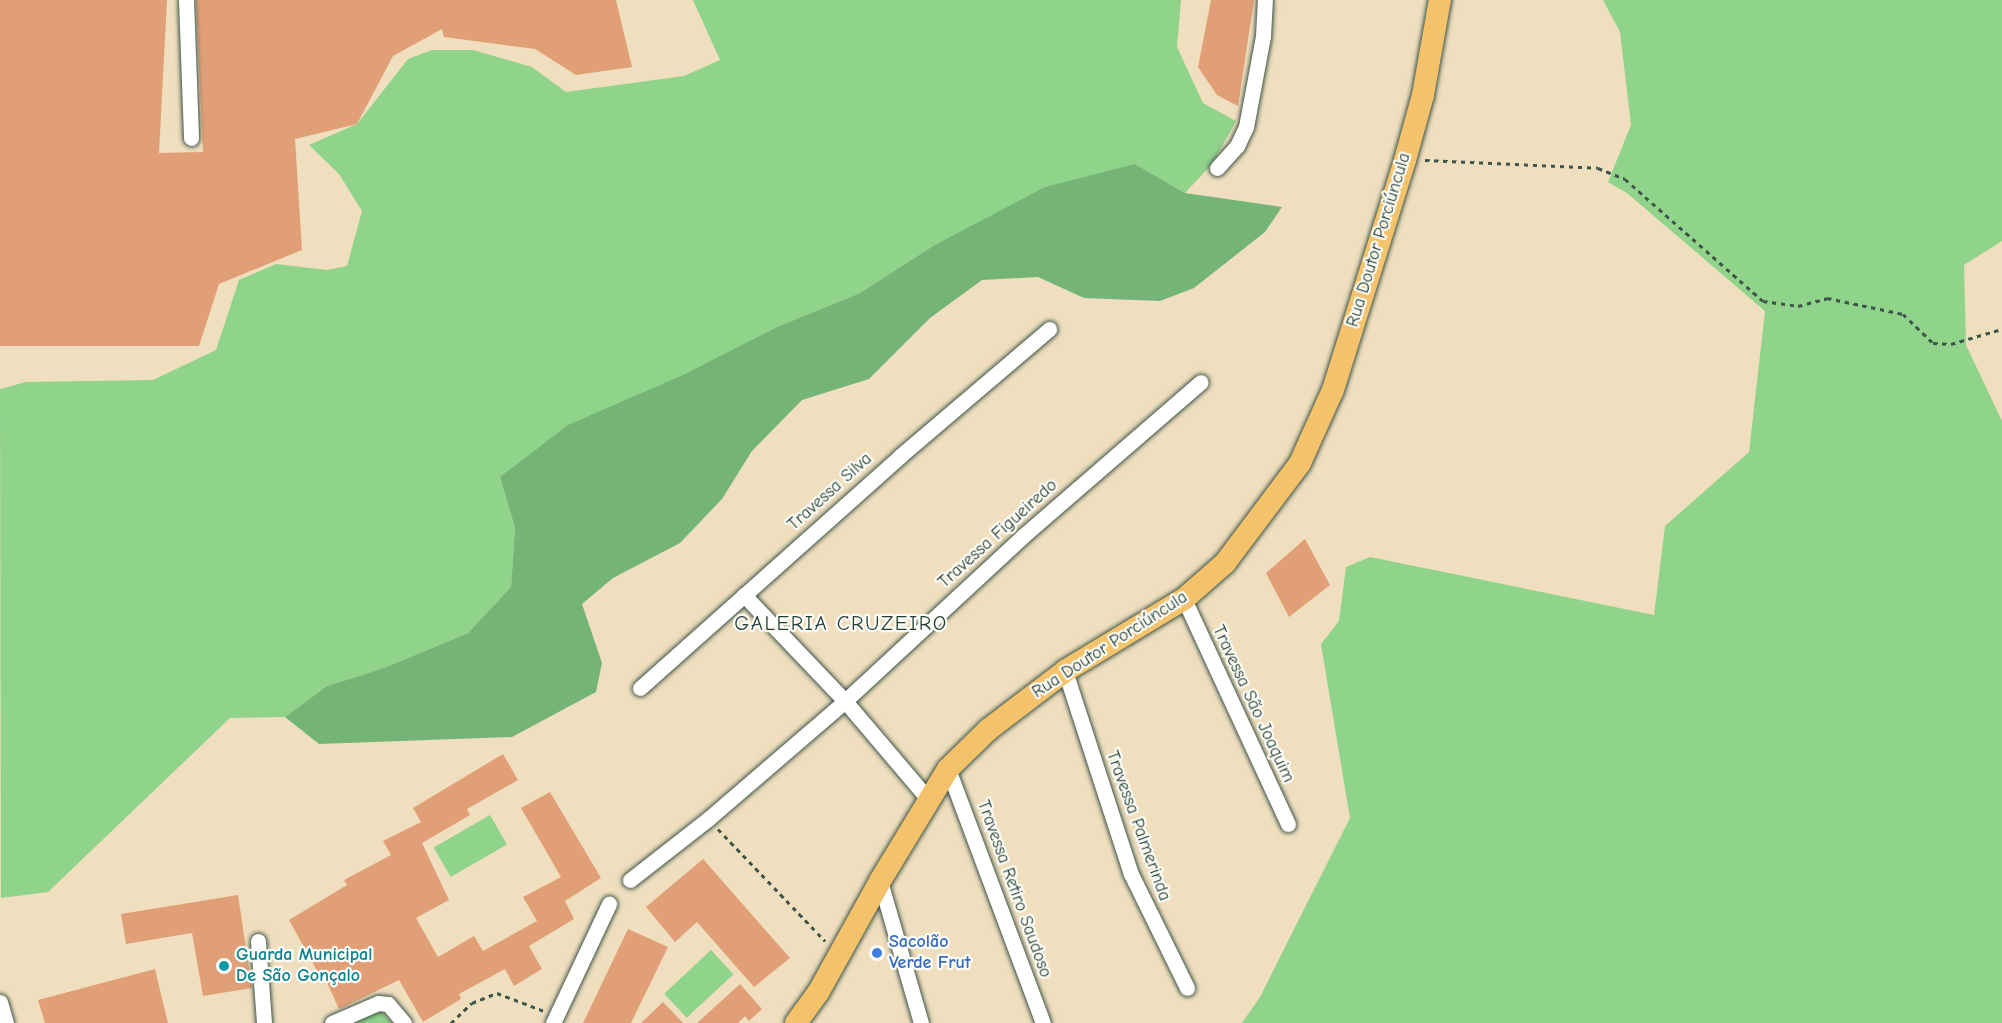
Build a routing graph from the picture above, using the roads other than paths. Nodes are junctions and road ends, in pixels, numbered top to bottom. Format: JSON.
{"nodes":[{"id":1,"x":186,"y":0,"type":"edge"},
{"id":2,"x":1265,"y":0,"type":"edge"},
{"id":3,"x":1440,"y":0,"type":"edge"},
{"id":4,"x":191,"y":138,"type":"dead end"},
{"id":5,"x":1217,"y":168,"type":"dead end"},
{"id":6,"x":1049,"y":329,"type":"dead end"},
{"id":7,"x":1201,"y":382,"type":"dead end"},
{"id":8,"x":744,"y":595,"type":"junction"},
{"id":9,"x":1184,"y":599,"type":"junction"},
{"id":10,"x":1065,"y":671,"type":"junction"},
{"id":11,"x":640,"y":688,"type":"dead end"},
{"id":12,"x":845,"y":701,"type":"junction"},
{"id":13,"x":948,"y":769,"type":"junction"},
{"id":14,"x":928,"y":799,"type":"junction"},
{"id":15,"x":1288,"y":824,"type":"dead end"},
{"id":16,"x":630,"y":880,"type":"dead end"},
{"id":17,"x":880,"y":881,"type":"junction"},
{"id":18,"x":609,"y":904,"type":"dead end"},
{"id":19,"x":258,"y":941,"type":"dead end"},
{"id":20,"x":1188,"y":988,"type":"dead end"},
{"id":21,"x":0,"y":1002,"type":"edge"},
{"id":22,"x":554,"y":1019,"type":"edge"},
{"id":23,"x":6,"y":1023,"type":"edge"},
{"id":24,"x":264,"y":1023,"type":"edge"},
{"id":25,"x":332,"y":1023,"type":"edge"},
{"id":26,"x":404,"y":1023,"type":"edge"},
{"id":27,"x":796,"y":1023,"type":"edge"},
{"id":28,"x":921,"y":1023,"type":"edge"},
{"id":29,"x":1043,"y":1023,"type":"edge"}],
"edges":[{"from":1,"to":4,"type":"street"},
{"from":2,"to":5,"type":"street"},
{"from":3,"to":9,"type":"main road","name":"Rua Doutor Porciúncula"},
{"from":6,"to":8,"type":"street","name":"Travessa Silva"},
{"from":7,"to":12,"type":"street","name":"Travessa Figueiredo"},
{"from":8,"to":11,"type":"street","name":"Travessa Silva"},
{"from":8,"to":12,"type":"street"},
{"from":9,"to":10,"type":"main road","name":"Rua Doutor Porciúncula"},
{"from":9,"to":15,"type":"street","name":"Travessa São Joaquim"},
{"from":10,"to":13,"type":"main road","name":"Rua Doutor Porciúncula"},
{"from":10,"to":20,"type":"street","name":"Travessa Palmerinda"},
{"from":12,"to":14,"type":"street"},
{"from":12,"to":16,"type":"street","name":"Travessa Figueiredo"},
{"from":13,"to":14,"type":"main road","name":"Rua Doutor Porciúncula"},
{"from":13,"to":29,"type":"street","name":"Travessa Retiro Saudoso"},
{"from":14,"to":17,"type":"main road","name":"Rua Doutor Porciúncula"},
{"from":17,"to":27,"type":"main road","name":"Rua Doutor Porciúncula"},
{"from":17,"to":28,"type":"street"},
{"from":18,"to":22,"type":"street"},
{"from":19,"to":24,"type":"street"},
{"from":21,"to":23,"type":"street"},
{"from":25,"to":26,"type":"street"}]}
